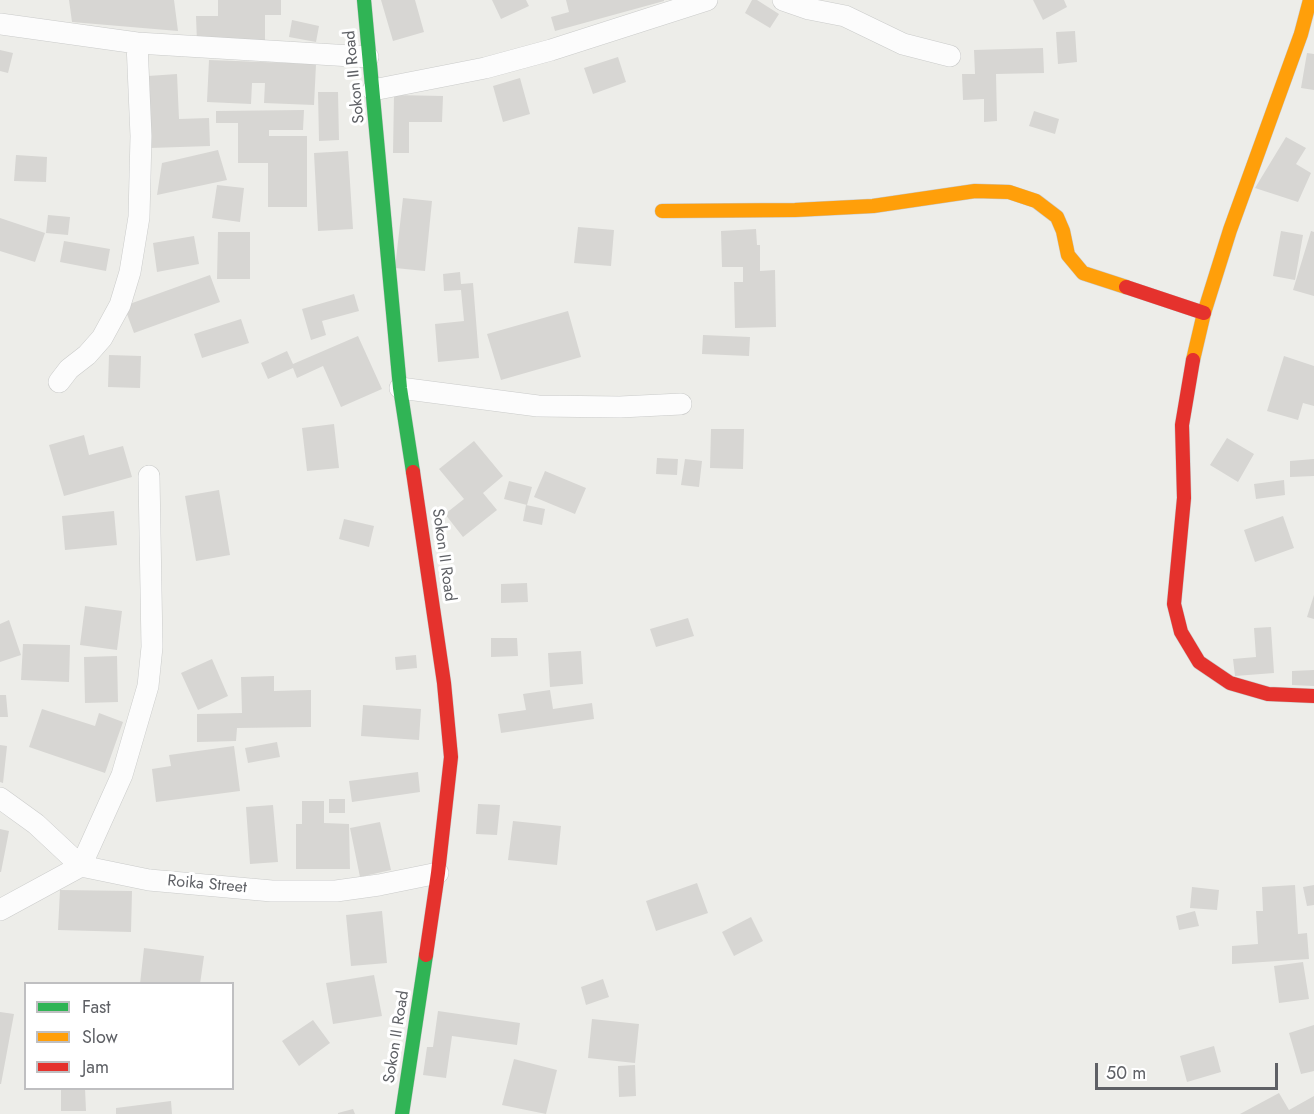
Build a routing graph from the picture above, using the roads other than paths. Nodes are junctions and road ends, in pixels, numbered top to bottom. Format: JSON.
{"nodes":[{"id":1,"x":364,"y":0,"type":"edge"},
{"id":2,"x":707,"y":0,"type":"edge"},
{"id":3,"x":783,"y":0,"type":"edge"},
{"id":4,"x":1310,"y":0,"type":"edge"},
{"id":5,"x":0,"y":24,"type":"edge"},
{"id":6,"x":137,"y":43,"type":"junction"},
{"id":7,"x":950,"y":56,"type":"dead end"},
{"id":8,"x":368,"y":57,"type":"junction"},
{"id":9,"x":373,"y":90,"type":"junction"},
{"id":10,"x":662,"y":211,"type":"dead end"},
{"id":11,"x":1204,"y":313,"type":"junction"},
{"id":12,"x":59,"y":382,"type":"dead end"},
{"id":13,"x":400,"y":388,"type":"junction"},
{"id":14,"x":681,"y":404,"type":"dead end"},
{"id":15,"x":149,"y":476,"type":"dead end"},
{"id":16,"x":1314,"y":696,"type":"edge"},
{"id":17,"x":0,"y":798,"type":"edge"},
{"id":18,"x":81,"y":866,"type":"junction"},
{"id":19,"x":438,"y":873,"type":"junction"},
{"id":20,"x":0,"y":910,"type":"edge"},
{"id":21,"x":402,"y":1114,"type":"edge"}],
"edges":[{"from":1,"to":8,"type":"street","name":"Sokon II Road"},
{"from":2,"to":9,"type":"street"},
{"from":3,"to":7,"type":"street"},
{"from":4,"to":11,"type":"street"},
{"from":5,"to":6,"type":"street"},
{"from":6,"to":8,"type":"street"},
{"from":6,"to":12,"type":"street"},
{"from":8,"to":9,"type":"street","name":"Sokon II Road"},
{"from":9,"to":13,"type":"street","name":"Sokon II Road"},
{"from":10,"to":11,"type":"street"},
{"from":11,"to":16,"type":"street"},
{"from":13,"to":14,"type":"street"},
{"from":13,"to":19,"type":"street","name":"Sokon II Road"},
{"from":15,"to":18,"type":"street"},
{"from":17,"to":18,"type":"street"},
{"from":18,"to":19,"type":"street","name":"Roika Street"},
{"from":18,"to":20,"type":"street"},
{"from":19,"to":21,"type":"street","name":"Sokon II Road"}]}
